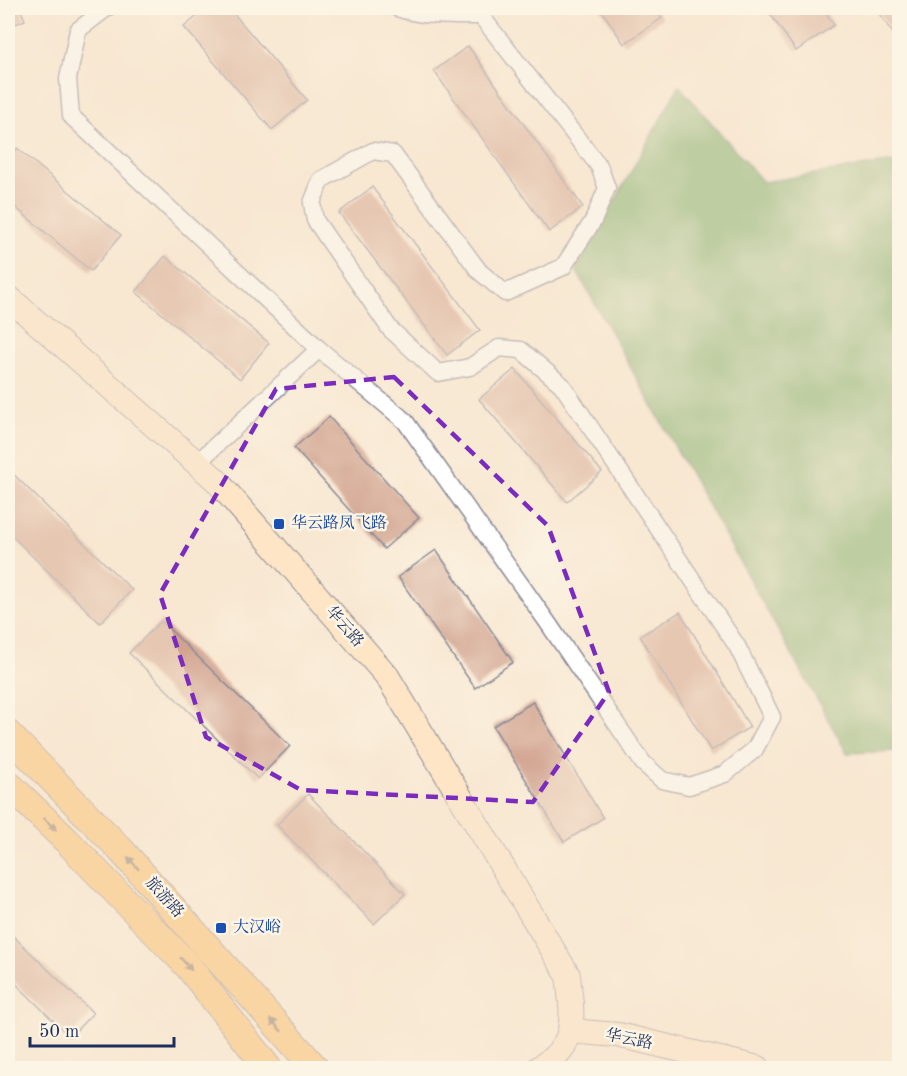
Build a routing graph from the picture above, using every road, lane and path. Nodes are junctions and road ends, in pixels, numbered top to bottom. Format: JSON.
{"nodes":[{"id":1,"x":106,"y":8,"type":"edge"},
{"id":2,"x":397,"y":8,"type":"edge"},
{"id":3,"x":8,"y":297,"type":"edge"},
{"id":4,"x":319,"y":349,"type":"junction"},
{"id":5,"x":197,"y":463,"type":"junction"},
{"id":6,"x":8,"y":734,"type":"edge"},
{"id":7,"x":8,"y":784,"type":"edge"},
{"id":8,"x":570,"y":1031,"type":"junction"},
{"id":9,"x":268,"y":1068,"type":"edge"},
{"id":10,"x":315,"y":1068,"type":"edge"},
{"id":11,"x":538,"y":1068,"type":"edge"},
{"id":12,"x":758,"y":1068,"type":"edge"}],
"edges":[{"from":1,"to":4,"type":"street"},
{"from":2,"to":4,"type":"street"},
{"from":3,"to":5,"type":"street","name":"华云路"},
{"from":4,"to":5,"type":"street"},
{"from":5,"to":8,"type":"street","name":"华云路"},
{"from":10,"to":6,"type":"main road","name":"旅游路","one_way":true},
{"from":7,"to":9,"type":"main road","name":"旅游路","one_way":true},
{"from":8,"to":11,"type":"street"},
{"from":8,"to":12,"type":"street","name":"华云路"}]}
